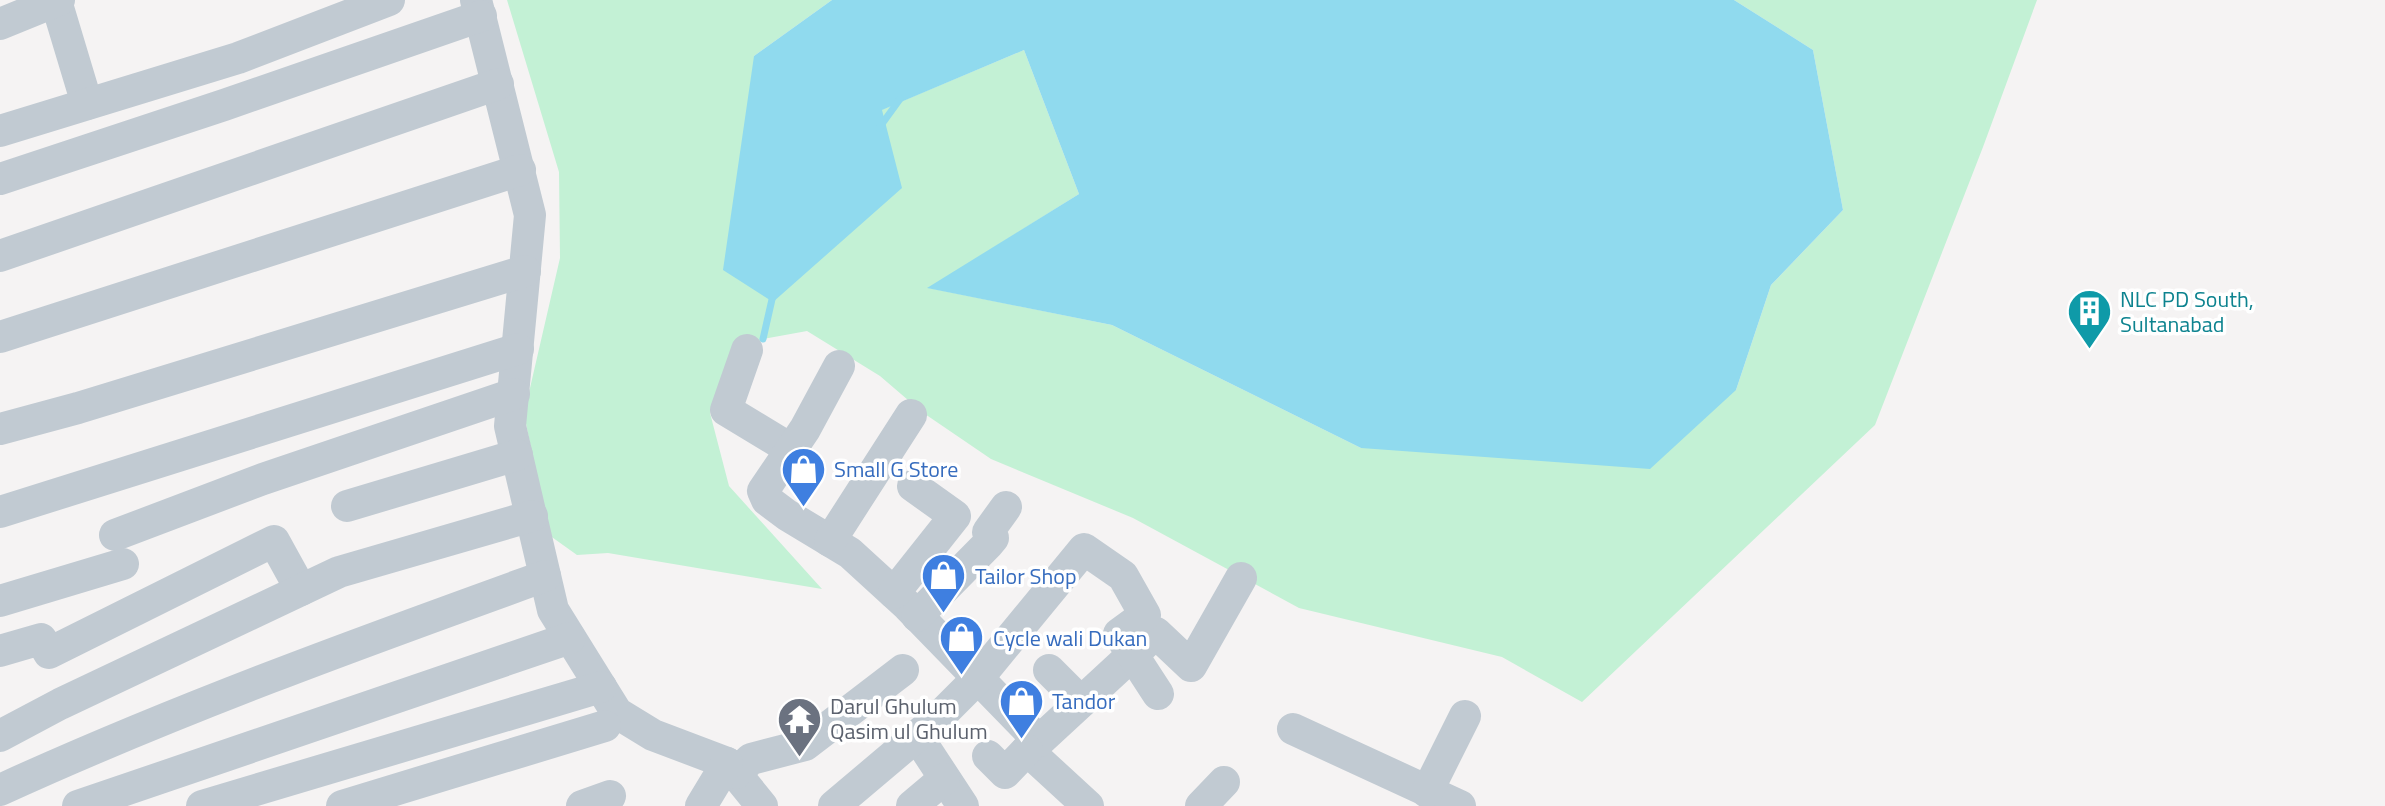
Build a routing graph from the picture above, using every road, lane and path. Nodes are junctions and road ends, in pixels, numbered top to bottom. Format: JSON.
{"nodes":[{"id":1,"x":389,"y":0,"type":"edge"},
{"id":2,"x":57,"y":1,"type":"edge"},
{"id":3,"x":478,"y":8,"type":"edge"},
{"id":4,"x":0,"y":24,"type":"edge"},
{"id":5,"x":498,"y":84,"type":"junction"},
{"id":6,"x":87,"y":104,"type":"junction"},
{"id":7,"x":0,"y":131,"type":"edge"},
{"id":8,"x":520,"y":170,"type":"junction"},
{"id":9,"x":0,"y":179,"type":"edge"},
{"id":10,"x":0,"y":256,"type":"edge"},
{"id":11,"x":525,"y":271,"type":"junction"},
{"id":12,"x":0,"y":337,"type":"edge"},
{"id":13,"x":518,"y":349,"type":"junction"},
{"id":14,"x":747,"y":350,"type":"dead end"},
{"id":15,"x":839,"y":366,"type":"dead end"},
{"id":16,"x":514,"y":394,"type":"junction"},
{"id":17,"x":911,"y":415,"type":"dead end"},
{"id":18,"x":0,"y":429,"type":"edge"},
{"id":19,"x":792,"y":450,"type":"junction"},
{"id":20,"x":517,"y":455,"type":"junction"},
{"id":21,"x":913,"y":486,"type":"dead end"},
{"id":22,"x":347,"y":506,"type":"dead end"},
{"id":23,"x":1006,"y":507,"type":"dead end"},
{"id":24,"x":0,"y":512,"type":"edge"},
{"id":25,"x":532,"y":516,"type":"junction"},
{"id":26,"x":830,"y":541,"type":"junction"},
{"id":27,"x":545,"y":576,"type":"junction"},
{"id":28,"x":1241,"y":578,"type":"dead end"},
{"id":29,"x":301,"y":590,"type":"junction"},
{"id":30,"x":894,"y":593,"type":"junction"},
{"id":31,"x":0,"y":601,"type":"edge"},
{"id":32,"x":917,"y":616,"type":"junction"},
{"id":33,"x":570,"y":638,"type":"junction"},
{"id":34,"x":0,"y":651,"type":"edge"},
{"id":35,"x":1133,"y":655,"type":"junction"},
{"id":36,"x":903,"y":670,"type":"dead end"},
{"id":37,"x":1049,"y":670,"type":"dead end"},
{"id":38,"x":978,"y":678,"type":"junction"},
{"id":39,"x":601,"y":687,"type":"junction"},
{"id":40,"x":1158,"y":694,"type":"dead end"},
{"id":41,"x":1081,"y":702,"type":"junction"},
{"id":42,"x":1465,"y":716,"type":"dead end"},
{"id":43,"x":614,"y":722,"type":"junction"},
{"id":44,"x":1293,"y":729,"type":"dead end"},
{"id":45,"x":0,"y":736,"type":"edge"},
{"id":46,"x":917,"y":736,"type":"junction"},
{"id":47,"x":1033,"y":745,"type":"junction"},
{"id":48,"x":988,"y":756,"type":"dead end"},
{"id":49,"x":729,"y":766,"type":"junction"},
{"id":50,"x":944,"y":779,"type":"junction"},
{"id":51,"x":1224,"y":782,"type":"dead end"},
{"id":52,"x":0,"y":790,"type":"edge"},
{"id":53,"x":1427,"y":792,"type":"junction"},
{"id":54,"x":78,"y":806,"type":"edge"},
{"id":55,"x":202,"y":806,"type":"edge"},
{"id":56,"x":342,"y":806,"type":"edge"},
{"id":57,"x":701,"y":806,"type":"edge"},
{"id":58,"x":762,"y":806,"type":"edge"},
{"id":59,"x":834,"y":806,"type":"edge"},
{"id":60,"x":912,"y":806,"type":"edge"},
{"id":61,"x":963,"y":806,"type":"edge"},
{"id":62,"x":1088,"y":806,"type":"edge"},
{"id":63,"x":1201,"y":806,"type":"edge"},
{"id":64,"x":1460,"y":806,"type":"edge"}],
"edges":[{"from":1,"to":6,"type":"street"},
{"from":2,"to":4,"type":"street"},
{"from":2,"to":6,"type":"street"},
{"from":3,"to":5,"type":"street"},
{"from":3,"to":9,"type":"street"},
{"from":5,"to":8,"type":"street"},
{"from":5,"to":10,"type":"street"},
{"from":6,"to":7,"type":"street"},
{"from":8,"to":11,"type":"street"},
{"from":8,"to":12,"type":"street"},
{"from":11,"to":13,"type":"street"},
{"from":11,"to":18,"type":"street"},
{"from":13,"to":16,"type":"street"},
{"from":13,"to":24,"type":"street"},
{"from":14,"to":19,"type":"street"},
{"from":15,"to":19,"type":"street"},
{"from":16,"to":20,"type":"street"},
{"from":16,"to":31,"type":"street"},
{"from":17,"to":26,"type":"street"},
{"from":19,"to":26,"type":"street"},
{"from":20,"to":22,"type":"street"},
{"from":20,"to":25,"type":"street"},
{"from":21,"to":30,"type":"street"},
{"from":23,"to":32,"type":"street"},
{"from":25,"to":27,"type":"street"},
{"from":25,"to":29,"type":"street"},
{"from":26,"to":30,"type":"street"},
{"from":27,"to":33,"type":"street"},
{"from":27,"to":52,"type":"street"},
{"from":28,"to":35,"type":"street"},
{"from":29,"to":34,"type":"street"},
{"from":29,"to":45,"type":"street"},
{"from":30,"to":32,"type":"street"},
{"from":32,"to":38,"type":"street"},
{"from":33,"to":39,"type":"street"},
{"from":33,"to":54,"type":"street"},
{"from":35,"to":38,"type":"street"},
{"from":35,"to":40,"type":"street"},
{"from":35,"to":41,"type":"street"},
{"from":36,"to":49,"type":"street"},
{"from":37,"to":41,"type":"street"},
{"from":38,"to":46,"type":"street"},
{"from":38,"to":47,"type":"street"},
{"from":39,"to":43,"type":"street"},
{"from":39,"to":55,"type":"street"},
{"from":41,"to":47,"type":"street"},
{"from":42,"to":53,"type":"street"},
{"from":43,"to":49,"type":"street"},
{"from":43,"to":56,"type":"street"},
{"from":44,"to":53,"type":"street"},
{"from":46,"to":50,"type":"street"},
{"from":46,"to":59,"type":"street"},
{"from":47,"to":48,"type":"street"},
{"from":47,"to":62,"type":"street"},
{"from":49,"to":57,"type":"street"},
{"from":49,"to":58,"type":"street"},
{"from":50,"to":60,"type":"street"},
{"from":50,"to":61,"type":"street"},
{"from":51,"to":63,"type":"street"},
{"from":53,"to":64,"type":"street"}]}
